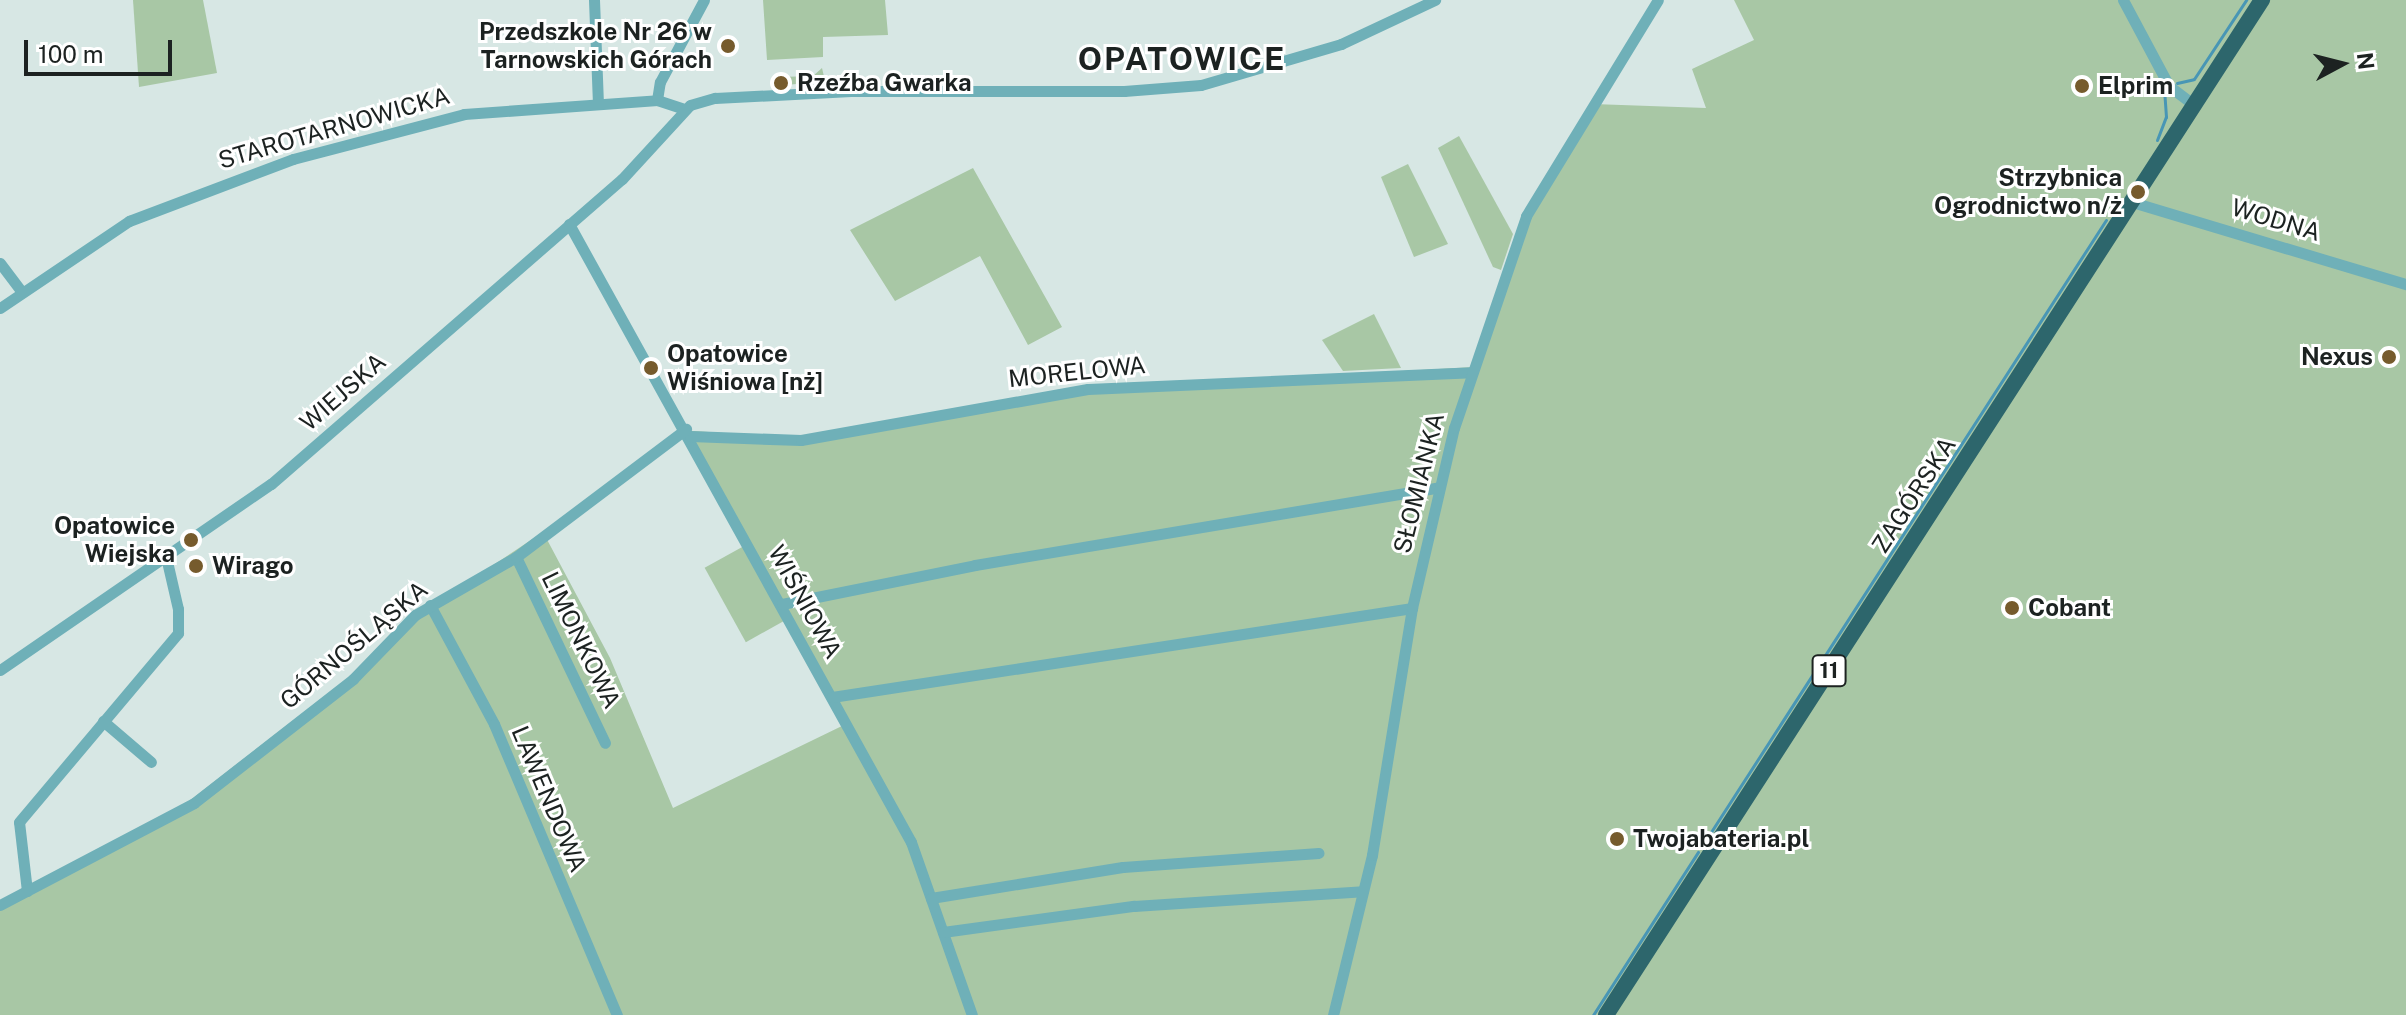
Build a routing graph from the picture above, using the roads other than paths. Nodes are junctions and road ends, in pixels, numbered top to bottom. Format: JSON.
{"nodes":[{"id":1,"x":594,"y":0,"type":"edge"},
{"id":2,"x":704,"y":0,"type":"edge"},
{"id":3,"x":1435,"y":0,"type":"edge"},
{"id":4,"x":1658,"y":0,"type":"edge"},
{"id":5,"x":2123,"y":0,"type":"edge"},
{"id":6,"x":2262,"y":0,"type":"edge"},
{"id":7,"x":657,"y":100,"type":"junction"},
{"id":8,"x":598,"y":103,"type":"junction"},
{"id":9,"x":2193,"y":104,"type":"junction"},
{"id":10,"x":684,"y":109,"type":"junction"},
{"id":11,"x":2132,"y":202,"type":"junction"},
{"id":12,"x":569,"y":224,"type":"junction"},
{"id":13,"x":0,"y":263,"type":"edge"},
{"id":14,"x":2406,"y":284,"type":"edge"},
{"id":15,"x":22,"y":292,"type":"junction"},
{"id":16,"x":0,"y":308,"type":"edge"},
{"id":17,"x":1472,"y":372,"type":"junction"},
{"id":18,"x":688,"y":433,"type":"junction"},
{"id":19,"x":1439,"y":487,"type":"junction"},
{"id":20,"x":166,"y":557,"type":"junction"},
{"id":21,"x":516,"y":557,"type":"junction"},
{"id":22,"x":782,"y":604,"type":"junction"},
{"id":23,"x":430,"y":605,"type":"junction"},
{"id":24,"x":1412,"y":608,"type":"junction"},
{"id":25,"x":0,"y":670,"type":"edge"},
{"id":26,"x":832,"y":697,"type":"junction"},
{"id":27,"x":103,"y":721,"type":"junction"},
{"id":28,"x":605,"y":743,"type":"dead end"},
{"id":29,"x":151,"y":762,"type":"dead end"},
{"id":30,"x":1318,"y":853,"type":"dead end"},
{"id":31,"x":27,"y":891,"type":"junction"},
{"id":32,"x":1363,"y":891,"type":"junction"},
{"id":33,"x":931,"y":898,"type":"junction"},
{"id":34,"x":0,"y":905,"type":"edge"},
{"id":35,"x":943,"y":932,"type":"junction"},
{"id":36,"x":617,"y":1015,"type":"edge"},
{"id":37,"x":972,"y":1015,"type":"edge"},
{"id":38,"x":1333,"y":1015,"type":"edge"},
{"id":39,"x":1606,"y":1015,"type":"edge"}],
"edges":[{"from":1,"to":8,"type":"street"},
{"from":2,"to":7,"type":"street"},
{"from":3,"to":10,"type":"street"},
{"from":4,"to":17,"type":"street","name":"SŁOMIANKA"},
{"from":5,"to":9,"type":"street"},
{"from":6,"to":9,"type":"highway","name":"ZAGÓRSKA"},
{"from":7,"to":8,"type":"street","name":"STAROTARNOWICKA"},
{"from":7,"to":10,"type":"street","name":"STAROTARNOWICKA"},
{"from":8,"to":15,"type":"street","name":"STAROTARNOWICKA"},
{"from":9,"to":11,"type":"highway","name":"ZAGÓRSKA","number":"11"},
{"from":10,"to":12,"type":"street","name":"WIEJSKA"},
{"from":11,"to":14,"type":"street","name":"WODNA"},
{"from":11,"to":39,"type":"highway","name":"ZAGÓRSKA","number":"11"},
{"from":12,"to":18,"type":"street","name":"WIŚNIOWA"},
{"from":12,"to":20,"type":"street","name":"WIEJSKA"},
{"from":13,"to":15,"type":"street"},
{"from":15,"to":16,"type":"street","name":"STAROTARNOWICKA"},
{"from":17,"to":18,"type":"street","name":"MORELOWA"},
{"from":17,"to":19,"type":"street","name":"SŁOMIANKA"},
{"from":18,"to":21,"type":"street","name":"GÓRNOŚLĄSKA"},
{"from":18,"to":22,"type":"street","name":"WIŚNIOWA"},
{"from":19,"to":22,"type":"street"},
{"from":19,"to":24,"type":"street","name":"SŁOMIANKA"},
{"from":20,"to":25,"type":"street","name":"WIEJSKA"},
{"from":20,"to":27,"type":"street"},
{"from":21,"to":23,"type":"street","name":"GÓRNOŚLĄSKA"},
{"from":21,"to":28,"type":"street","name":"LIMONKOWA"},
{"from":22,"to":26,"type":"street","name":"WIŚNIOWA"},
{"from":23,"to":31,"type":"street","name":"GÓRNOŚLĄSKA"},
{"from":23,"to":36,"type":"street","name":"LAWENDOWA"},
{"from":24,"to":26,"type":"street"},
{"from":24,"to":32,"type":"street","name":"SŁOMIANKA"},
{"from":26,"to":33,"type":"street","name":"WIŚNIOWA"},
{"from":27,"to":29,"type":"street"},
{"from":27,"to":31,"type":"street"},
{"from":30,"to":33,"type":"street"},
{"from":31,"to":34,"type":"street","name":"GÓRNOŚLĄSKA"},
{"from":32,"to":35,"type":"street"},
{"from":32,"to":38,"type":"street","name":"SŁOMIANKA"},
{"from":33,"to":35,"type":"street","name":"WIŚNIOWA"},
{"from":35,"to":37,"type":"street","name":"WIŚNIOWA"}]}
